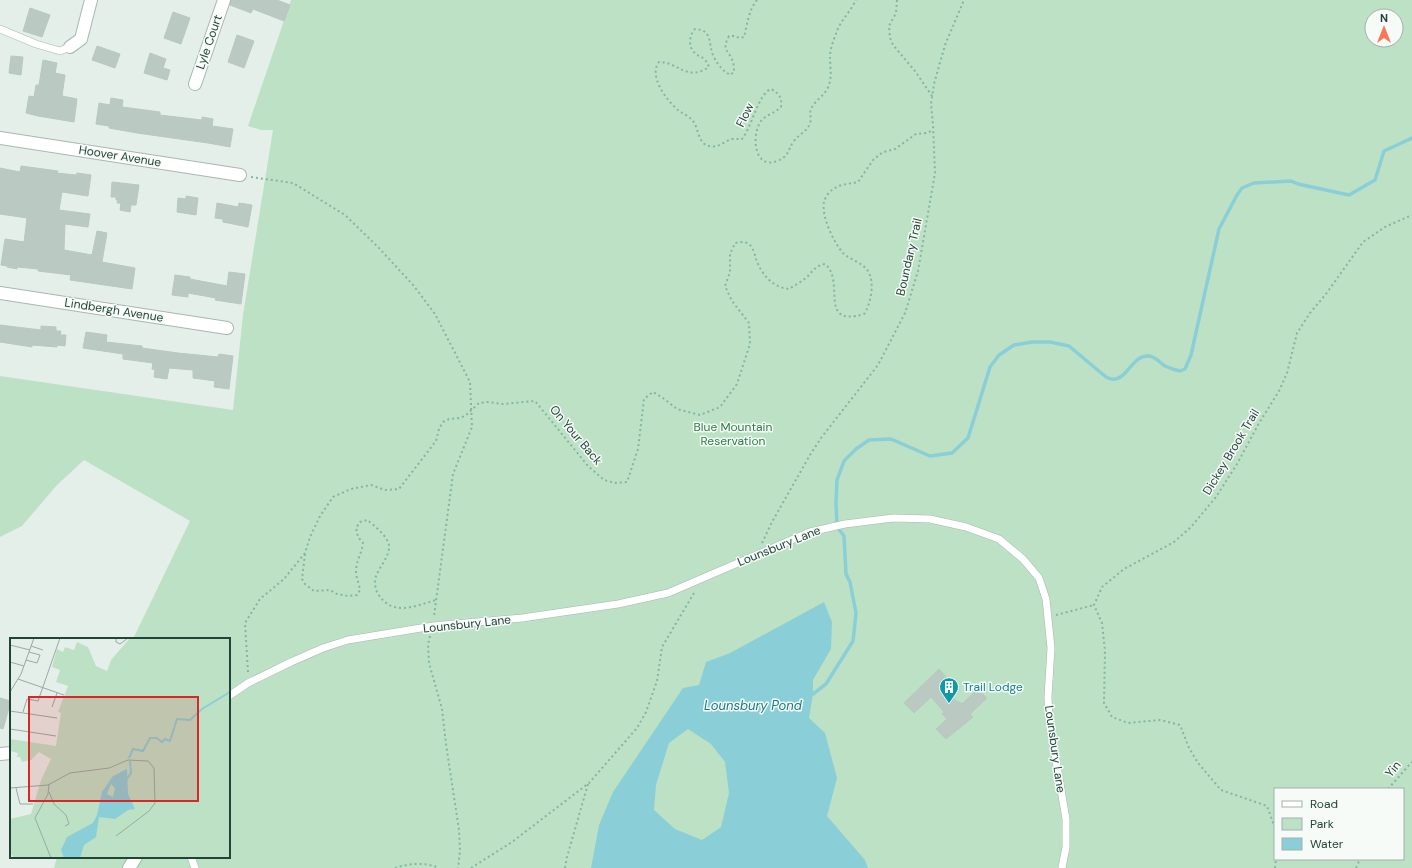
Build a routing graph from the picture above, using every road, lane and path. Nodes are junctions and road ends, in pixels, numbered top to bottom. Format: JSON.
{"nodes":[{"id":1,"x":91,"y":0,"type":"edge"},
{"id":2,"x":224,"y":0,"type":"edge"},
{"id":3,"x":757,"y":0,"type":"edge"},
{"id":4,"x":856,"y":0,"type":"edge"},
{"id":5,"x":897,"y":0,"type":"edge"},
{"id":6,"x":964,"y":0,"type":"edge"},
{"id":7,"x":0,"y":29,"type":"edge"},
{"id":8,"x":70,"y":47,"type":"joint"},
{"id":9,"x":195,"y":84,"type":"dead end"},
{"id":10,"x":932,"y":96,"type":"junction"},
{"id":11,"x":933,"y":130,"type":"junction"},
{"id":12,"x":0,"y":138,"type":"edge"},
{"id":13,"x":240,"y":175,"type":"joint"},
{"id":14,"x":1412,"y":215,"type":"edge"},
{"id":15,"x":0,"y":293,"type":"edge"},
{"id":16,"x":227,"y":328,"type":"dead end"},
{"id":17,"x":472,"y":410,"type":"junction"},
{"id":18,"x":305,"y":552,"type":"junction"},
{"id":19,"x":758,"y":553,"type":"junction"},
{"id":20,"x":699,"y":580,"type":"junction"},
{"id":21,"x":436,"y":600,"type":"junction"},
{"id":22,"x":1094,"y":605,"type":"junction"},
{"id":23,"x":1049,"y":617,"type":"junction"},
{"id":24,"x":433,"y":626,"type":"junction"},
{"id":25,"x":248,"y":683,"type":"junction"},
{"id":26,"x":230,"y":695,"type":"edge"},
{"id":27,"x":1412,"y":762,"type":"edge"},
{"id":28,"x":589,"y":783,"type":"junction"},
{"id":29,"x":1389,"y":788,"type":"edge"},
{"id":30,"x":1274,"y":825,"type":"edge"},
{"id":31,"x":135,"y":858,"type":"edge"},
{"id":32,"x":191,"y":858,"type":"edge"},
{"id":33,"x":129,"y":868,"type":"edge"},
{"id":34,"x":195,"y":868,"type":"edge"},
{"id":35,"x":394,"y":868,"type":"edge"},
{"id":36,"x":439,"y":868,"type":"edge"},
{"id":37,"x":458,"y":868,"type":"edge"},
{"id":38,"x":471,"y":868,"type":"edge"},
{"id":39,"x":565,"y":868,"type":"edge"},
{"id":40,"x":1062,"y":868,"type":"edge"}],
"edges":[{"from":1,"to":8,"type":"street"},
{"from":2,"to":9,"type":"street","name":"Lyle Court"},
{"from":3,"to":4,"type":"path","name":"Flow"},
{"from":5,"to":10,"type":"path"},
{"from":6,"to":10,"type":"path","name":"Boundary Trail"},
{"from":7,"to":8,"type":"lane"},
{"from":10,"to":11,"type":"path","name":"Boundary Trail"},
{"from":11,"to":17,"type":"path","name":"On Your Back"},
{"from":11,"to":19,"type":"path","name":"Boundary Trail"},
{"from":12,"to":13,"type":"street","name":"Hoover Avenue"},
{"from":13,"to":17,"type":"path"},
{"from":14,"to":22,"type":"path","name":"Dickey Brook Trail"},
{"from":15,"to":16,"type":"street","name":"Lindbergh Avenue"},
{"from":17,"to":18,"type":"path","name":"On Your Back"},
{"from":17,"to":21,"type":"path"},
{"from":18,"to":21,"type":"path"},
{"from":18,"to":25,"type":"path","name":"On Your Back"},
{"from":19,"to":20,"type":"lane","name":"Lounsbury Lane"},
{"from":19,"to":23,"type":"lane","name":"Lounsbury Lane"},
{"from":20,"to":24,"type":"lane","name":"Lounsbury Lane"},
{"from":20,"to":28,"type":"path"},
{"from":21,"to":24,"type":"path"},
{"from":22,"to":23,"type":"path"},
{"from":22,"to":30,"type":"path"},
{"from":23,"to":40,"type":"lane","name":"Lounsbury Lane"},
{"from":24,"to":25,"type":"lane","name":"Lounsbury Lane"},
{"from":24,"to":37,"type":"path"},
{"from":25,"to":26,"type":"lane","name":"Lounsbury Lane"},
{"from":27,"to":29,"type":"path","name":"Yin"},
{"from":28,"to":38,"type":"path"},
{"from":28,"to":39,"type":"path"},
{"from":31,"to":33,"type":"street"},
{"from":32,"to":34,"type":"lane"},
{"from":35,"to":36,"type":"path"}]}
